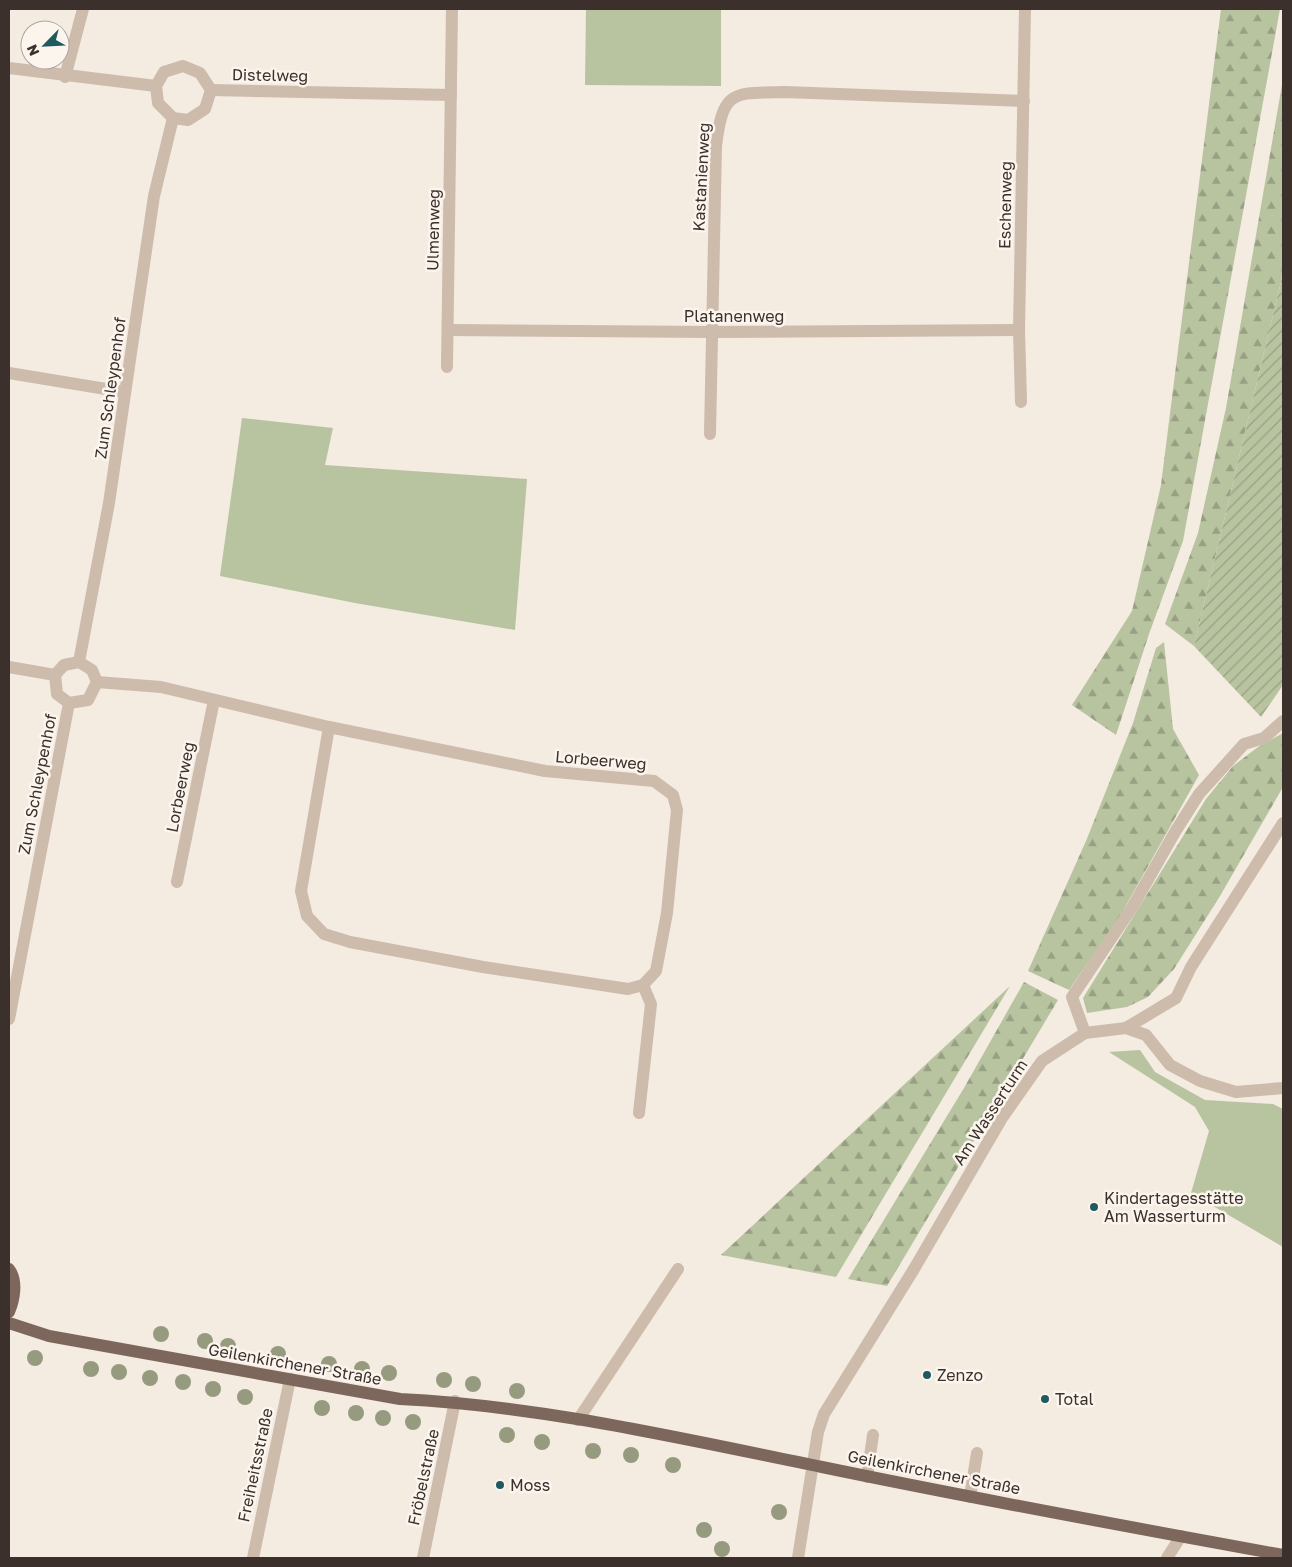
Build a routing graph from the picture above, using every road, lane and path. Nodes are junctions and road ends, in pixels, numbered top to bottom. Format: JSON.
{"nodes":[{"id":1,"x":82,"y":9,"type":"edge"},
{"id":2,"x":452,"y":9,"type":"edge"},
{"id":3,"x":1025,"y":9,"type":"edge"},
{"id":4,"x":9,"y":68,"type":"edge"},
{"id":5,"x":65,"y":77,"type":"junction"},
{"id":6,"x":156,"y":86,"type":"junction"},
{"id":7,"x":211,"y":90,"type":"junction"},
{"id":8,"x":451,"y":95,"type":"junction"},
{"id":9,"x":1024,"y":101,"type":"junction"},
{"id":10,"x":173,"y":118,"type":"junction"},
{"id":11,"x":448,"y":330,"type":"junction"},
{"id":12,"x":1019,"y":330,"type":"junction"},
{"id":13,"x":712,"y":332,"type":"junction"},
{"id":14,"x":447,"y":367,"type":"dead end"},
{"id":15,"x":9,"y":373,"type":"edge"},
{"id":16,"x":124,"y":392,"type":"junction"},
{"id":17,"x":1020,"y":402,"type":"dead end"},
{"id":18,"x":710,"y":434,"type":"dead end"},
{"id":19,"x":79,"y":662,"type":"junction"},
{"id":20,"x":9,"y":667,"type":"edge"},
{"id":21,"x":55,"y":675,"type":"junction"},
{"id":22,"x":97,"y":682,"type":"junction"},
{"id":23,"x":214,"y":700,"type":"junction"},
{"id":24,"x":70,"y":702,"type":"junction"},
{"id":25,"x":1283,"y":721,"type":"edge"},
{"id":26,"x":329,"y":727,"type":"junction"},
{"id":27,"x":1283,"y":823,"type":"edge"},
{"id":28,"x":177,"y":882,"type":"dead end"},
{"id":29,"x":13,"y":975,"type":"edge"},
{"id":30,"x":643,"y":985,"type":"junction"},
{"id":31,"x":9,"y":1019,"type":"edge"},
{"id":32,"x":1126,"y":1028,"type":"junction"},
{"id":33,"x":1084,"y":1033,"type":"junction"},
{"id":34,"x":1283,"y":1088,"type":"edge"},
{"id":35,"x":639,"y":1113,"type":"dead end"},
{"id":36,"x":9,"y":1269,"type":"edge"},
{"id":37,"x":678,"y":1269,"type":"dead end"},
{"id":38,"x":9,"y":1312,"type":"edge"},
{"id":39,"x":9,"y":1323,"type":"edge"},
{"id":40,"x":290,"y":1379,"type":"junction"},
{"id":41,"x":456,"y":1401,"type":"junction"},
{"id":42,"x":578,"y":1420,"type":"junction"},
{"id":43,"x":873,"y":1435,"type":"dead end"},
{"id":44,"x":977,"y":1453,"type":"dead end"},
{"id":45,"x":814,"y":1466,"type":"junction"},
{"id":46,"x":867,"y":1476,"type":"junction"},
{"id":47,"x":970,"y":1497,"type":"junction"},
{"id":48,"x":1181,"y":1536,"type":"junction"},
{"id":49,"x":1283,"y":1555,"type":"edge"},
{"id":50,"x":253,"y":1558,"type":"edge"},
{"id":51,"x":423,"y":1558,"type":"edge"},
{"id":52,"x":798,"y":1558,"type":"edge"},
{"id":53,"x":1167,"y":1558,"type":"edge"}],
"edges":[{"from":1,"to":5,"type":"street"},
{"from":2,"to":8,"type":"street","name":"Ulmenweg"},
{"from":3,"to":9,"type":"street","name":"Eschenweg"},
{"from":4,"to":5,"type":"street"},
{"from":5,"to":6,"type":"street"},
{"from":6,"to":7,"type":"street"},
{"from":6,"to":10,"type":"street"},
{"from":7,"to":8,"type":"street","name":"Distelweg"},
{"from":7,"to":10,"type":"street"},
{"from":8,"to":11,"type":"street","name":"Ulmenweg"},
{"from":9,"to":12,"type":"street","name":"Eschenweg"},
{"from":9,"to":13,"type":"street","name":"Kastanienweg"},
{"from":10,"to":16,"type":"street","name":"Zum Schleypenhof"},
{"from":11,"to":13,"type":"street","name":"Platanenweg"},
{"from":11,"to":14,"type":"street","name":"Ulmenweg"},
{"from":12,"to":13,"type":"street","name":"Platanenweg"},
{"from":12,"to":17,"type":"street","name":"Eschenweg"},
{"from":13,"to":18,"type":"street","name":"Kastanienweg"},
{"from":15,"to":16,"type":"street"},
{"from":16,"to":19,"type":"street","name":"Zum Schleypenhof"},
{"from":19,"to":21,"type":"street"},
{"from":19,"to":22,"type":"street"},
{"from":20,"to":21,"type":"street"},
{"from":21,"to":24,"type":"street","name":"Zum Schleypenhof"},
{"from":22,"to":23,"type":"street","name":"Lorbeerweg"},
{"from":22,"to":24,"type":"street","name":"Zum Schleypenhof"},
{"from":23,"to":26,"type":"street","name":"Lorbeerweg"},
{"from":23,"to":28,"type":"street","name":"Lorbeerweg"},
{"from":24,"to":29,"type":"street","name":"Zum Schleypenhof"},
{"from":25,"to":33,"type":"street"},
{"from":26,"to":30,"type":"street"},
{"from":26,"to":30,"type":"street","name":"Lorbeerweg"},
{"from":27,"to":32,"type":"street","name":"Am Wasserturm"},
{"from":29,"to":31,"type":"street","name":"Zum Schleypenhof"},
{"from":30,"to":35,"type":"street"},
{"from":32,"to":33,"type":"street","name":"Am Wasserturm"},
{"from":32,"to":34,"type":"street"},
{"from":33,"to":45,"type":"street","name":"Am Wasserturm"},
{"from":36,"to":38,"type":"main road"},
{"from":37,"to":42,"type":"street"},
{"from":39,"to":40,"type":"main road","name":"Geilenkirchener Straße"},
{"from":40,"to":41,"type":"main road","name":"Geilenkirchener Straße"},
{"from":40,"to":50,"type":"street","name":"Freiheitsstraße"},
{"from":41,"to":42,"type":"main road","name":"Geilenkirchener Straße"},
{"from":41,"to":51,"type":"street","name":"Fröbelstraße"},
{"from":42,"to":45,"type":"main road","name":"Geilenkirchener Straße"},
{"from":43,"to":46,"type":"street"},
{"from":44,"to":47,"type":"street"},
{"from":45,"to":46,"type":"main road","name":"Geilenkirchener Straße"},
{"from":45,"to":52,"type":"street","name":"Am Wasserturm"},
{"from":46,"to":47,"type":"main road","name":"Geilenkirchener Straße"},
{"from":47,"to":48,"type":"main road","name":"Geilenkirchener Straße"},
{"from":48,"to":49,"type":"main road","name":"Geilenkirchener Straße"},
{"from":48,"to":53,"type":"street"}]}
